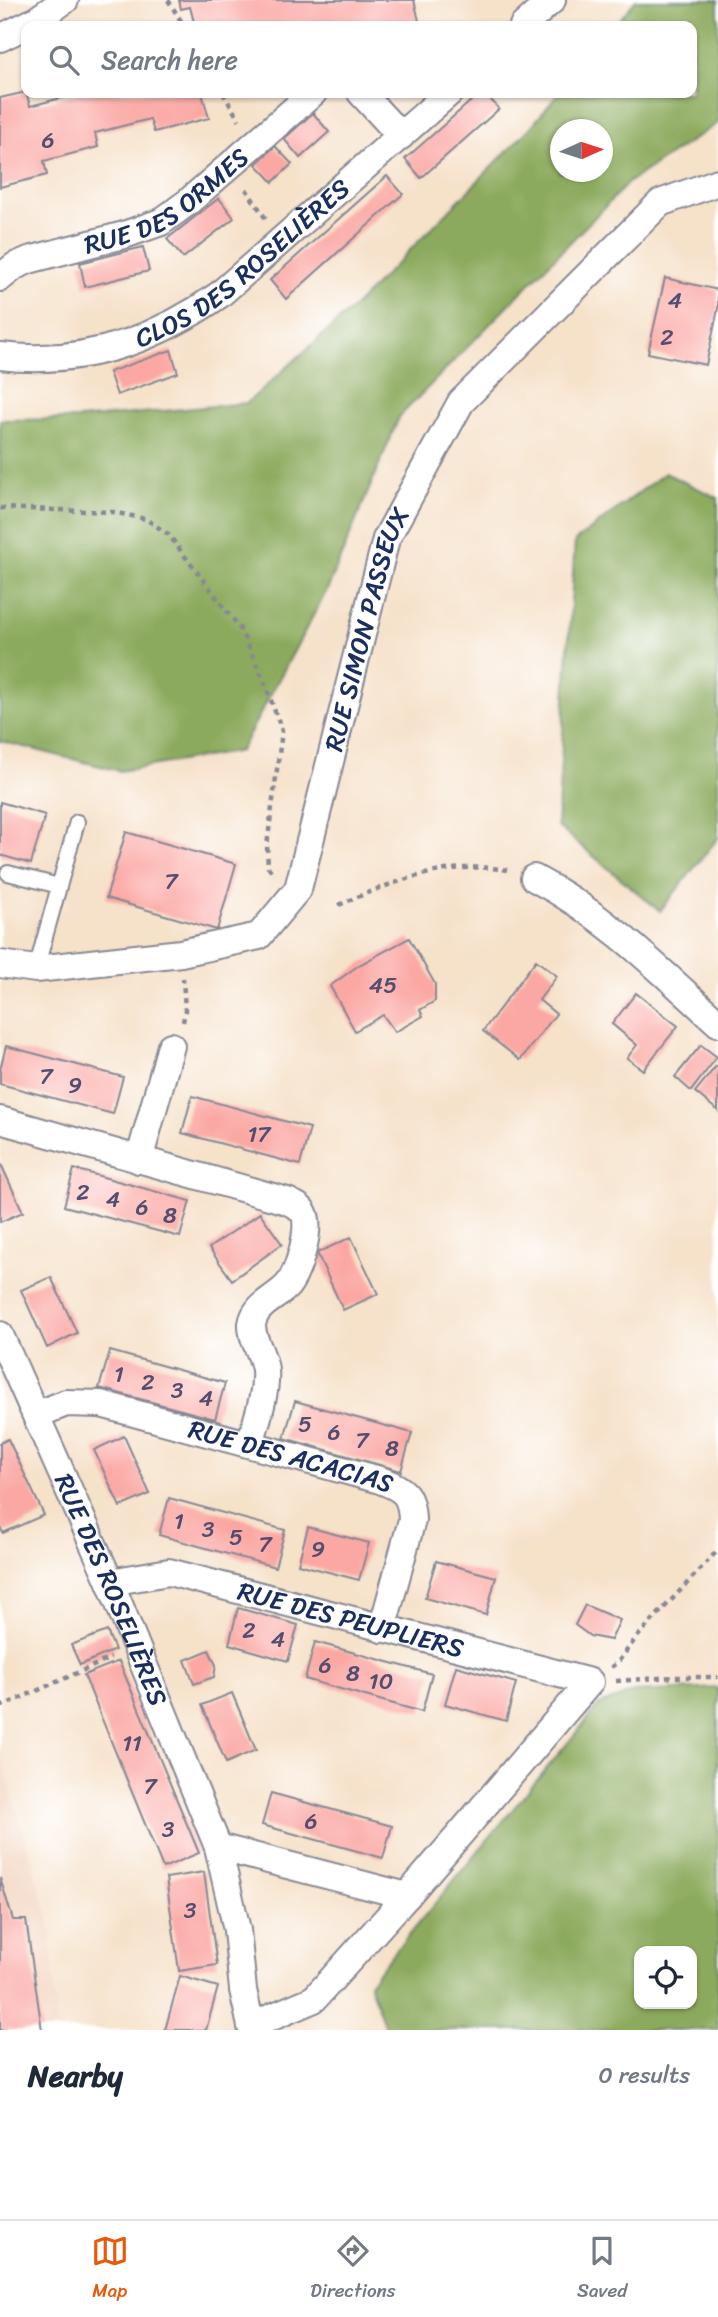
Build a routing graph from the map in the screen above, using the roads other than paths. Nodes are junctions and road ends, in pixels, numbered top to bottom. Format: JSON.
{"nodes":[{"id":1,"x":65,"y":0,"type":"edge"},
{"id":2,"x":552,"y":0,"type":"edge"},
{"id":3,"x":35,"y":21,"type":"edge"},
{"id":4,"x":529,"y":21,"type":"edge"},
{"id":5,"x":21,"y":28,"type":"edge"},
{"id":6,"x":0,"y":38,"type":"edge"},
{"id":7,"x":307,"y":98,"type":"edge"},
{"id":8,"x":366,"y":98,"type":"edge"},
{"id":9,"x":443,"y":98,"type":"edge"},
{"id":10,"x":401,"y":136,"type":"junction"},
{"id":11,"x":718,"y":182,"type":"edge"},
{"id":12,"x":0,"y":278,"type":"edge"},
{"id":13,"x":0,"y":356,"type":"edge"},
{"id":14,"x":77,"y":822,"type":"dead end"},
{"id":15,"x":8,"y":873,"type":"dead end"},
{"id":16,"x":534,"y":878,"type":"road end"},
{"id":17,"x":59,"y":886,"type":"junction"},
{"id":18,"x":0,"y":964,"type":"edge"},
{"id":19,"x":36,"y":969,"type":"junction"},
{"id":20,"x":718,"y":1023,"type":"edge"},
{"id":21,"x":171,"y":1046,"type":"road end"},
{"id":22,"x":0,"y":1120,"type":"edge"},
{"id":23,"x":139,"y":1160,"type":"junction"},
{"id":24,"x":0,"y":1335,"type":"edge"},
{"id":25,"x":36,"y":1415,"type":"junction"},
{"id":26,"x":250,"y":1444,"type":"junction"},
{"id":27,"x":110,"y":1582,"type":"junction"},
{"id":28,"x":382,"y":1629,"type":"junction"},
{"id":29,"x":218,"y":1847,"type":"junction"},
{"id":30,"x":407,"y":1896,"type":"junction"},
{"id":31,"x":250,"y":2028,"type":"edge"}],
"edges":[{"from":1,"to":3,"type":"street"},
{"from":2,"to":4,"type":"street"},
{"from":5,"to":6,"type":"street"},
{"from":7,"to":12,"type":"street","name":"RUE DES ORMES"},
{"from":8,"to":10,"type":"street"},
{"from":9,"to":10,"type":"street","name":"CLOS DES ROSELIÈRES"},
{"from":10,"to":13,"type":"street","name":"CLOS DES ROSELIÈRES"},
{"from":11,"to":19,"type":"street","name":"RUE SIMON PASSEUX"},
{"from":14,"to":17,"type":"lane"},
{"from":15,"to":17,"type":"lane"},
{"from":16,"to":20,"type":"street"},
{"from":17,"to":19,"type":"lane"},
{"from":18,"to":19,"type":"street","name":"RUE SIMON PASSEUX"},
{"from":21,"to":23,"type":"street"},
{"from":22,"to":23,"type":"street"},
{"from":23,"to":26,"type":"street"},
{"from":24,"to":25,"type":"street","name":"RUE DES ROSELIÈRES"},
{"from":25,"to":26,"type":"street","name":"RUE DES ACACIAS"},
{"from":25,"to":27,"type":"street","name":"RUE DES ROSELIÈRES"},
{"from":26,"to":28,"type":"street","name":"RUE DES ACACIAS"},
{"from":27,"to":28,"type":"street","name":"RUE DES PEUPLIERS"},
{"from":27,"to":29,"type":"street","name":"RUE DES ROSELIÈRES"},
{"from":28,"to":30,"type":"street","name":"RUE DES PEUPLIERS"},
{"from":29,"to":30,"type":"street"},
{"from":29,"to":31,"type":"street","name":"RUE DES ROSELIÈRES"},
{"from":30,"to":31,"type":"street"}]}
